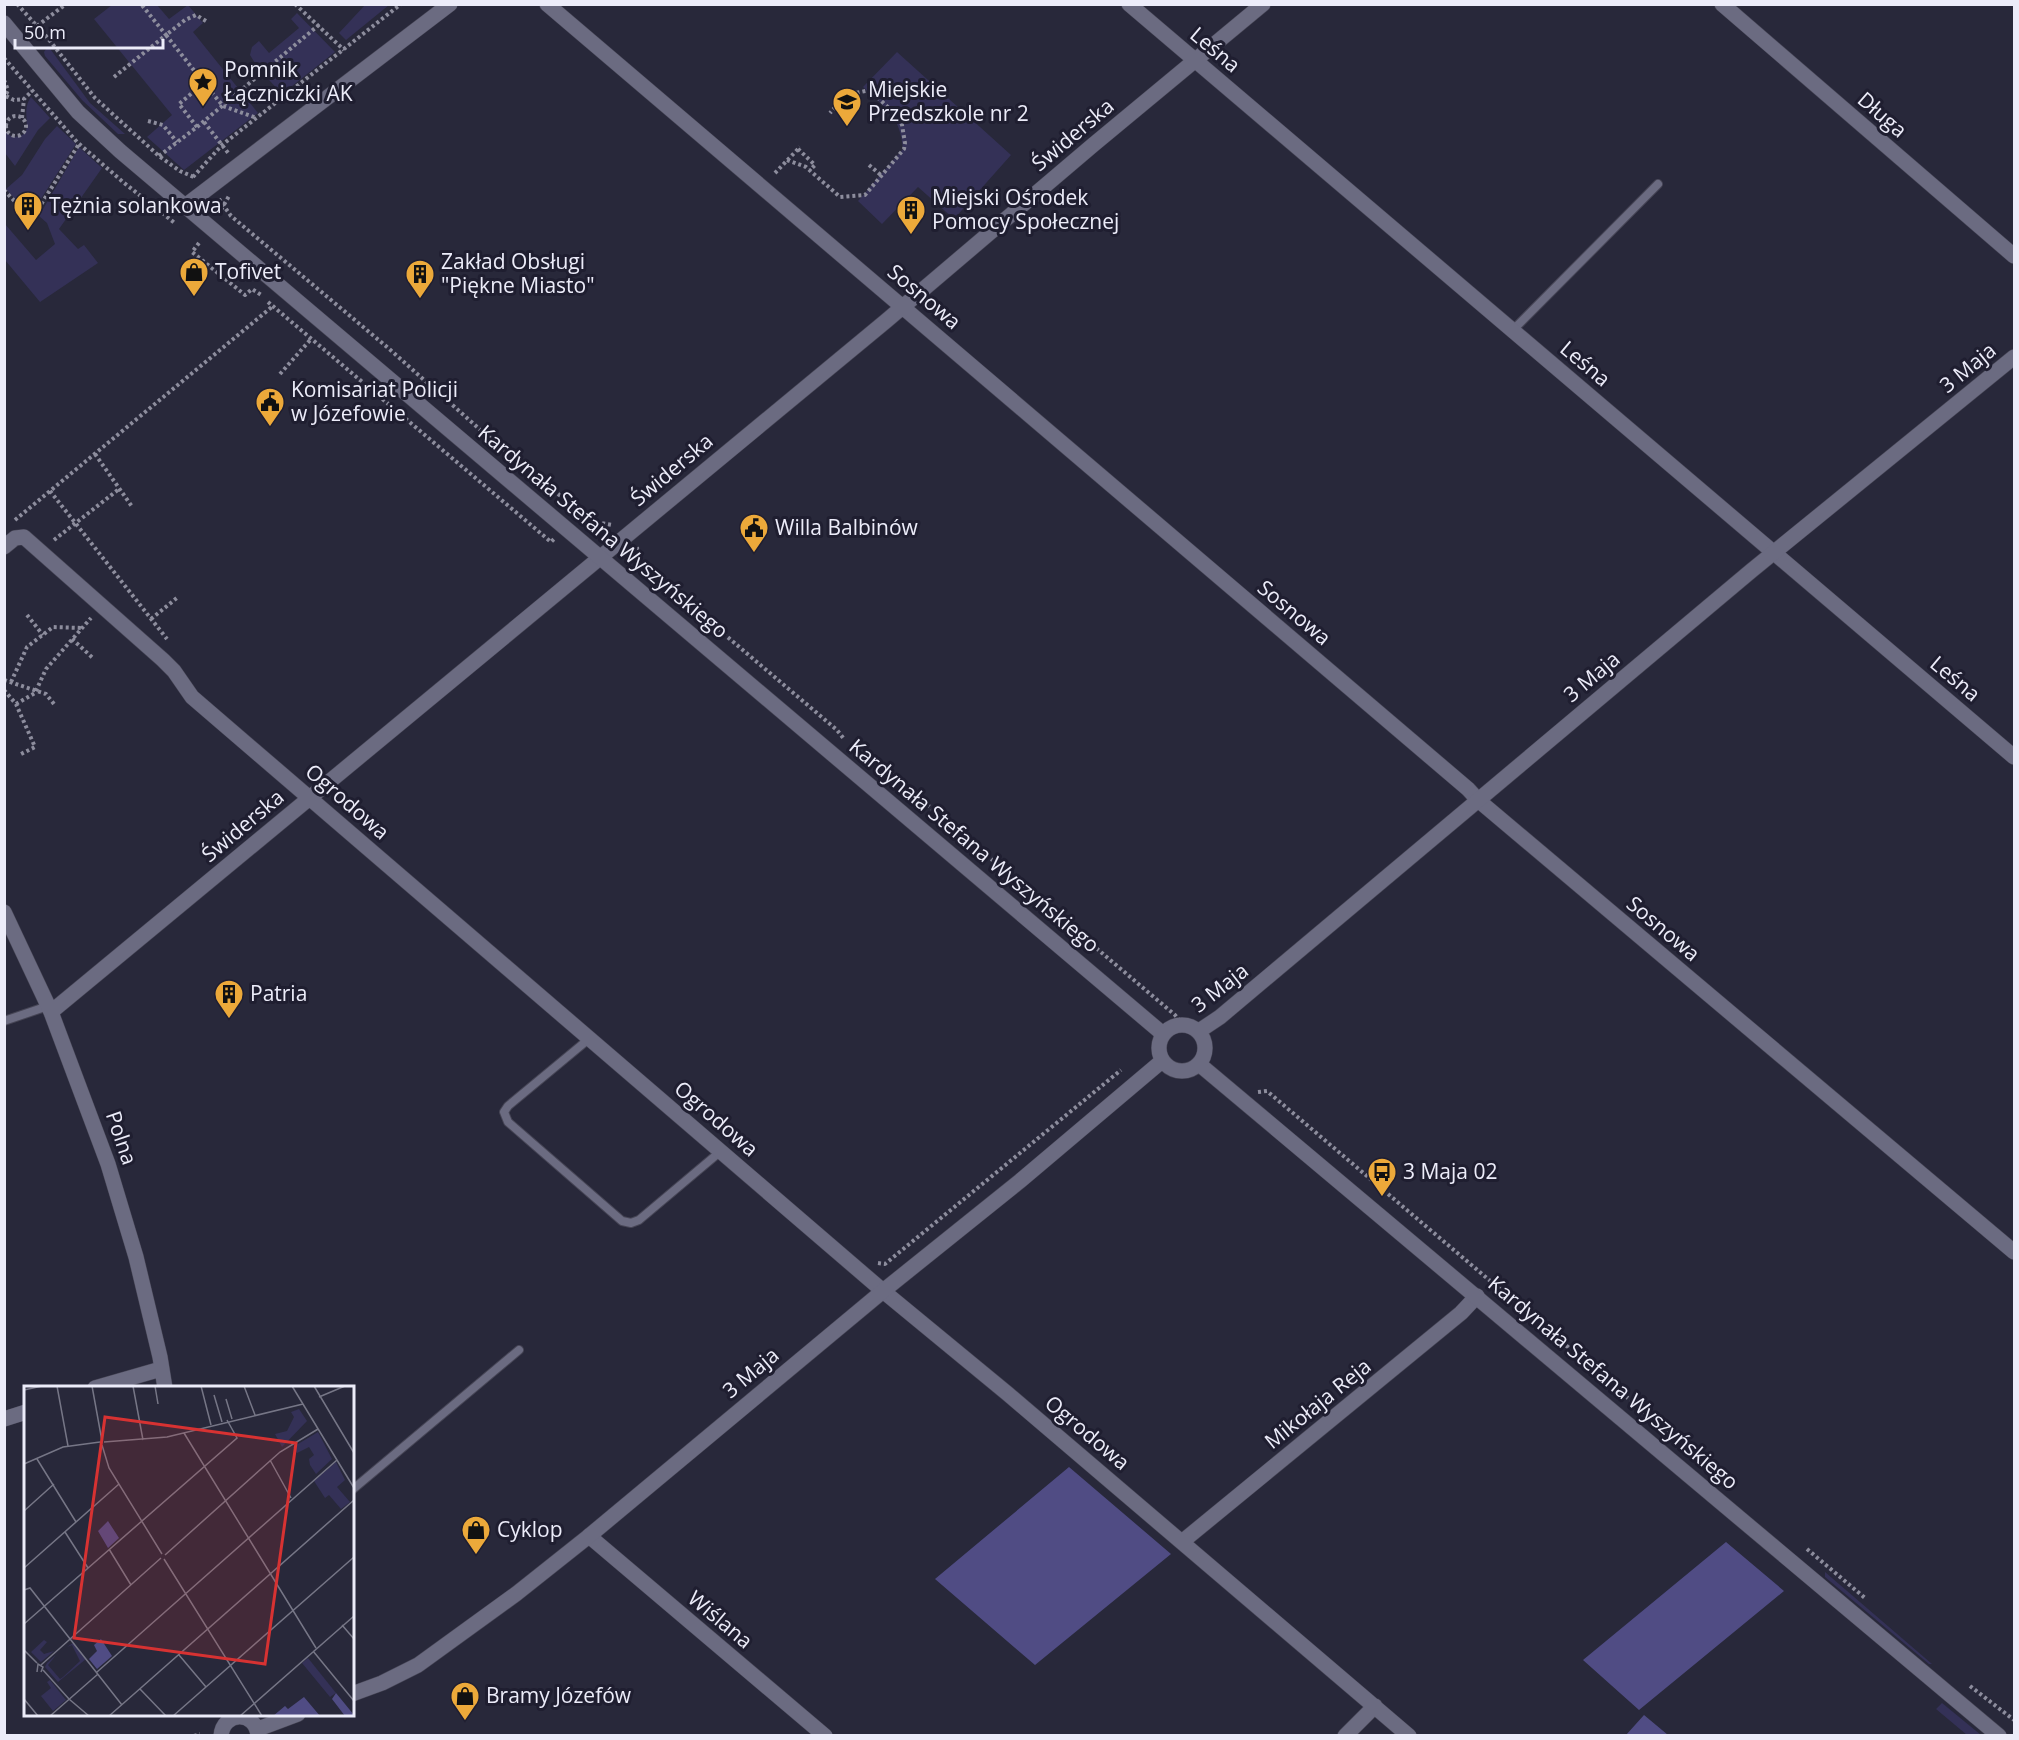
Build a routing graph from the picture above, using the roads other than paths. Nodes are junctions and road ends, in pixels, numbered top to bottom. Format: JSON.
{"nodes":[{"id":1,"x":450,"y":4,"type":"edge"},
{"id":2,"x":547,"y":4,"type":"edge"},
{"id":3,"x":1129,"y":4,"type":"edge"},
{"id":4,"x":1263,"y":4,"type":"edge"},
{"id":5,"x":1722,"y":4,"type":"edge"},
{"id":6,"x":4,"y":23,"type":"edge"},
{"id":7,"x":1195,"y":60,"type":"junction"},
{"id":8,"x":1658,"y":184,"type":"dead end"},
{"id":9,"x":185,"y":206,"type":"junction"},
{"id":10,"x":2014,"y":256,"type":"edge"},
{"id":11,"x":902,"y":306,"type":"junction"},
{"id":12,"x":1513,"y":330,"type":"junction"},
{"id":13,"x":2014,"y":357,"type":"edge"},
{"id":14,"x":4,"y":547,"type":"edge"},
{"id":15,"x":1774,"y":553,"type":"junction"},
{"id":16,"x":601,"y":557,"type":"junction"},
{"id":17,"x":2014,"y":757,"type":"edge"},
{"id":18,"x":310,"y":798,"type":"junction"},
{"id":19,"x":1478,"y":800,"type":"junction"},
{"id":20,"x":4,"y":912,"type":"edge"},
{"id":21,"x":50,"y":1009,"type":"junction"},
{"id":22,"x":4,"y":1021,"type":"edge"},
{"id":23,"x":1199,"y":1031,"type":"junction"},
{"id":24,"x":1163,"y":1034,"type":"junction"},
{"id":25,"x":590,"y":1038,"type":"junction"},
{"id":26,"x":1162,"y":1061,"type":"junction"},
{"id":27,"x":1199,"y":1064,"type":"junction"},
{"id":28,"x":721,"y":1151,"type":"junction"},
{"id":29,"x":2014,"y":1252,"type":"edge"},
{"id":30,"x":883,"y":1291,"type":"junction"},
{"id":31,"x":1477,"y":1296,"type":"junction"},
{"id":32,"x":519,"y":1350,"type":"dead end"},
{"id":33,"x":161,"y":1369,"type":"junction"},
{"id":34,"x":102,"y":1386,"type":"edge"},
{"id":35,"x":165,"y":1386,"type":"edge"},
{"id":36,"x":24,"y":1413,"type":"edge"},
{"id":37,"x":4,"y":1419,"type":"edge"},
{"id":38,"x":354,"y":1488,"type":"edge"},
{"id":39,"x":589,"y":1536,"type":"junction"},
{"id":40,"x":1183,"y":1541,"type":"junction"},
{"id":41,"x":354,"y":1693,"type":"edge"},
{"id":42,"x":1375,"y":1706,"type":"junction"},
{"id":43,"x":233,"y":1716,"type":"edge"},
{"id":44,"x":294,"y":1716,"type":"edge"},
{"id":45,"x":258,"y":1732,"type":"edge"},
{"id":46,"x":221,"y":1736,"type":"edge"},
{"id":47,"x":825,"y":1736,"type":"edge"},
{"id":48,"x":1345,"y":1736,"type":"edge"},
{"id":49,"x":1409,"y":1736,"type":"edge"},
{"id":50,"x":1999,"y":1736,"type":"edge"}],
"edges":[{"from":1,"to":9,"type":"street"},
{"from":2,"to":11,"type":"street","name":"Sosnowa"},
{"from":3,"to":7,"type":"street","name":"Leśna"},
{"from":4,"to":7,"type":"street","name":"Świderska"},
{"from":5,"to":10,"type":"street","name":"Długa"},
{"from":6,"to":9,"type":"street","name":"Kardynała Stefana Wyszyńskiego"},
{"from":7,"to":11,"type":"street","name":"Świderska"},
{"from":7,"to":12,"type":"street","name":"Leśna"},
{"from":8,"to":12,"type":"lane"},
{"from":9,"to":16,"type":"street","name":"Kardynała Stefana Wyszyńskiego"},
{"from":11,"to":16,"type":"street","name":"Świderska"},
{"from":11,"to":19,"type":"street","name":"Sosnowa"},
{"from":12,"to":15,"type":"street","name":"Leśna"},
{"from":13,"to":15,"type":"street","name":"3 Maja"},
{"from":14,"to":18,"type":"street","name":"Ogrodowa"},
{"from":15,"to":17,"type":"street","name":"Leśna"},
{"from":15,"to":19,"type":"street","name":"3 Maja"},
{"from":16,"to":18,"type":"street","name":"Świderska"},
{"from":16,"to":24,"type":"street","name":"Kardynała Stefana Wyszyńskiego"},
{"from":18,"to":21,"type":"street","name":"Świderska"},
{"from":18,"to":25,"type":"street","name":"Ogrodowa"},
{"from":19,"to":23,"type":"street","name":"3 Maja"},
{"from":19,"to":29,"type":"street","name":"Sosnowa"},
{"from":20,"to":21,"type":"street","name":"Polna"},
{"from":21,"to":22,"type":"lane"},
{"from":21,"to":33,"type":"street","name":"Polna"},
{"from":23,"to":24,"type":"street"},
{"from":23,"to":27,"type":"street"},
{"from":24,"to":26,"type":"street"},
{"from":25,"to":28,"type":"street","name":"Ogrodowa"},
{"from":25,"to":28,"type":"lane"},
{"from":26,"to":27,"type":"street"},
{"from":26,"to":30,"type":"street","name":"3 Maja"},
{"from":27,"to":31,"type":"street","name":"Kardynała Stefana Wyszyńskiego"},
{"from":28,"to":30,"type":"street","name":"Ogrodowa"},
{"from":30,"to":39,"type":"street","name":"3 Maja"},
{"from":30,"to":40,"type":"street","name":"Ogrodowa"},
{"from":31,"to":40,"type":"street","name":"Mikołaja Reja"},
{"from":31,"to":50,"type":"street","name":"Kardynała Stefana Wyszyńskiego"},
{"from":32,"to":38,"type":"lane"},
{"from":33,"to":34,"type":"street"},
{"from":33,"to":35,"type":"street","name":"Polna"},
{"from":36,"to":37,"type":"street"},
{"from":39,"to":41,"type":"street","name":"3 Maja"},
{"from":39,"to":47,"type":"street","name":"Wiślana"},
{"from":40,"to":42,"type":"street","name":"Ogrodowa"},
{"from":42,"to":48,"type":"street"},
{"from":42,"to":49,"type":"street","name":"Ogrodowa"},
{"from":43,"to":45,"type":"street"},
{"from":43,"to":46,"type":"street"},
{"from":44,"to":45,"type":"street"}]}
